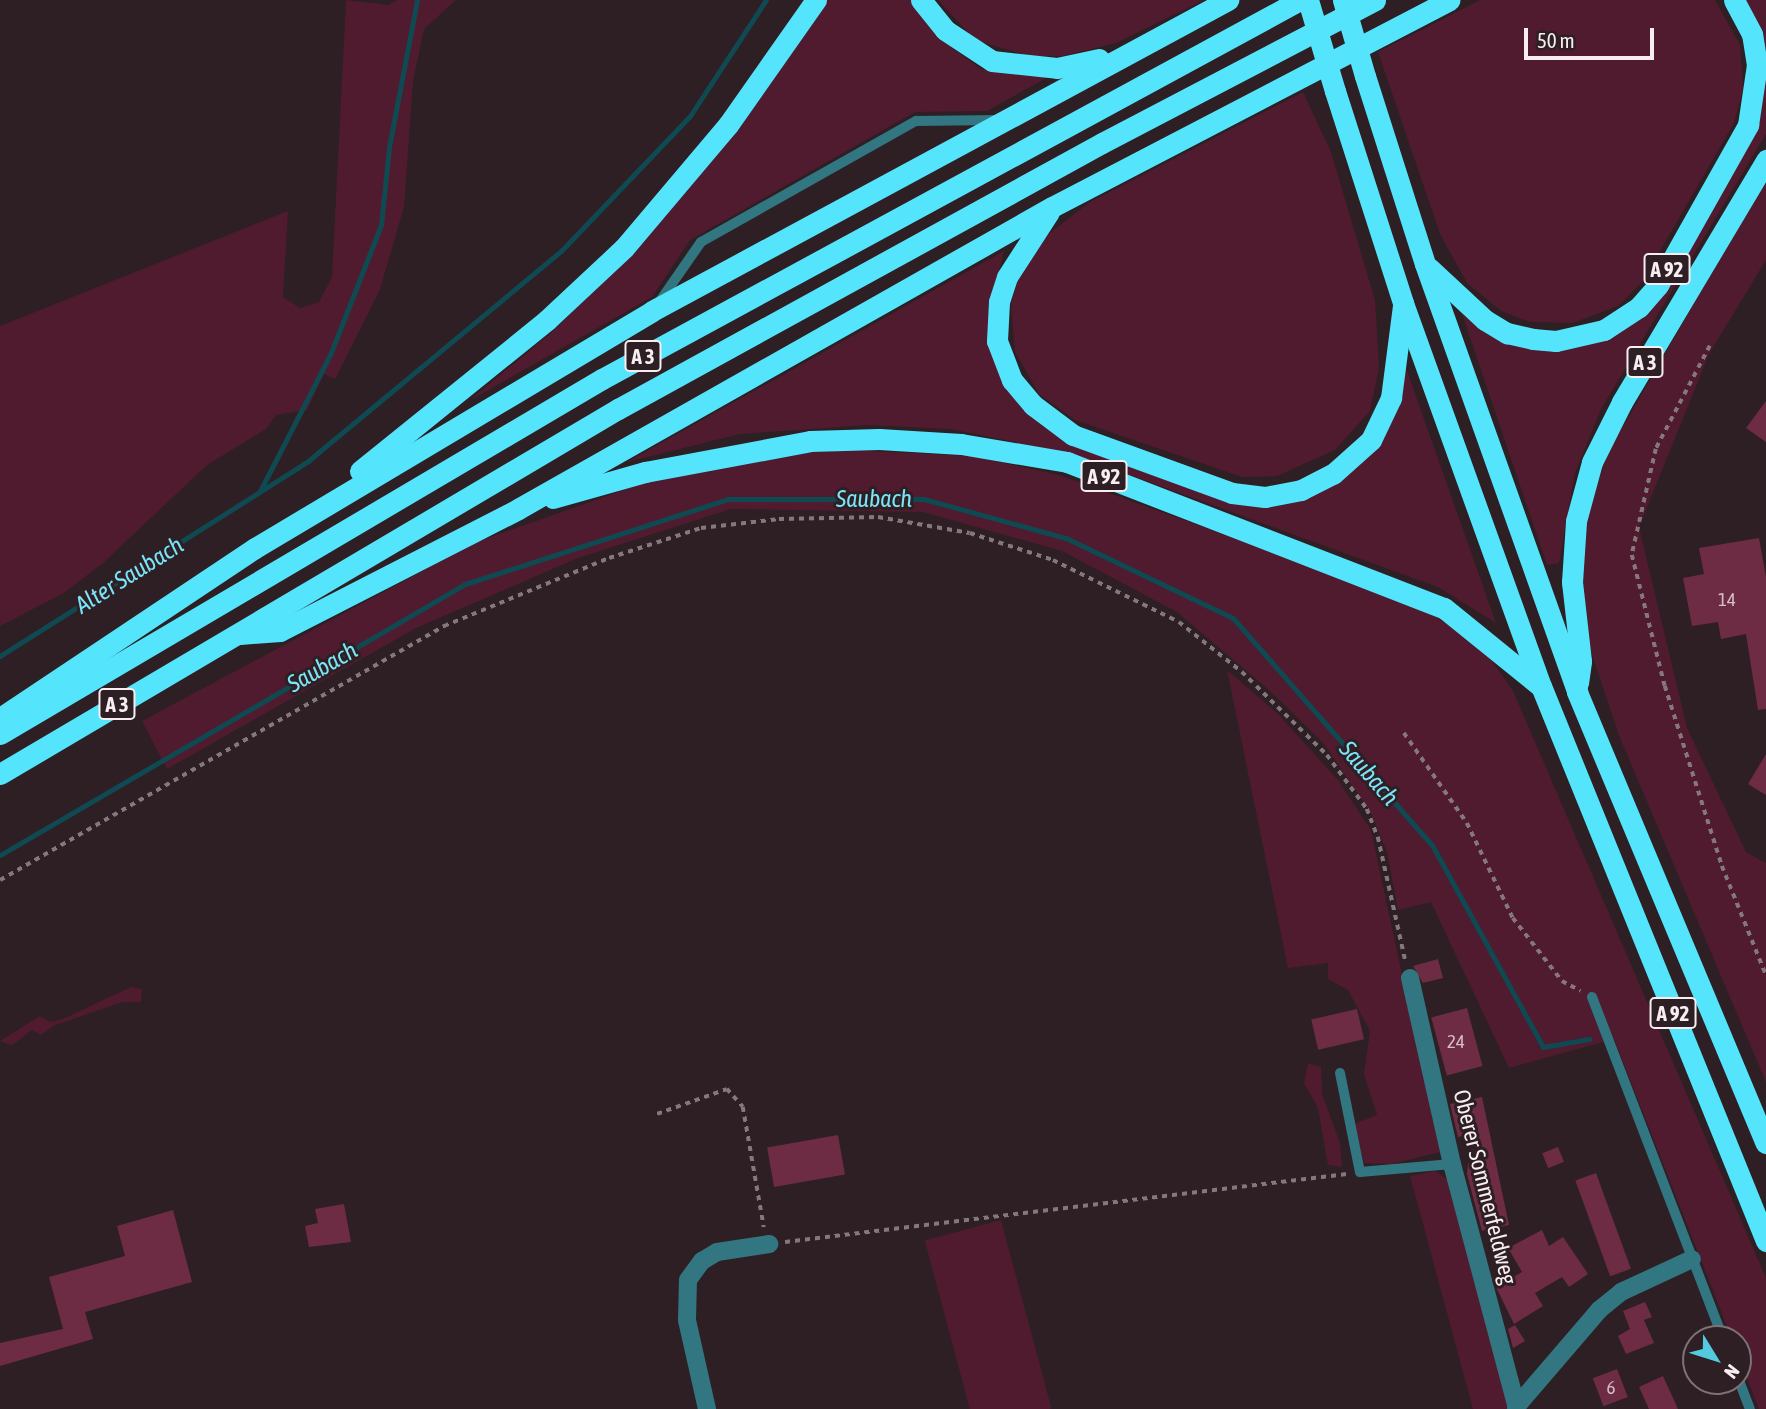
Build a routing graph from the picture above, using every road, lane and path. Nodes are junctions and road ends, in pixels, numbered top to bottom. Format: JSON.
{"nodes":[{"id":1,"x":816,"y":0,"type":"edge"},
{"id":2,"x":921,"y":0,"type":"edge"},
{"id":3,"x":1228,"y":0,"type":"edge"},
{"id":4,"x":1300,"y":0,"type":"edge"},
{"id":5,"x":1308,"y":0,"type":"edge"},
{"id":6,"x":1343,"y":0,"type":"edge"},
{"id":7,"x":1375,"y":0,"type":"edge"},
{"id":8,"x":1448,"y":0,"type":"edge"},
{"id":9,"x":1734,"y":0,"type":"edge"},
{"id":10,"x":1128,"y":51,"type":"junction"},
{"id":11,"x":1000,"y":120,"type":"junction"},
{"id":12,"x":1766,"y":160,"type":"edge"},
{"id":13,"x":1052,"y":207,"type":"junction"},
{"id":14,"x":1425,"y":264,"type":"junction"},
{"id":15,"x":1403,"y":303,"type":"junction"},
{"id":16,"x":652,"y":311,"type":"junction"},
{"id":17,"x":1710,"y":346,"type":"dead end"},
{"id":18,"x":341,"y":494,"type":"junction"},
{"id":19,"x":517,"y":509,"type":"junction"},
{"id":20,"x":235,"y":634,"type":"junction"},
{"id":21,"x":1541,"y":686,"type":"junction"},
{"id":22,"x":1577,"y":692,"type":"junction"},
{"id":23,"x":0,"y":718,"type":"edge"},
{"id":24,"x":1404,"y":733,"type":"dead end"},
{"id":25,"x":0,"y":734,"type":"edge"},
{"id":26,"x":0,"y":774,"type":"edge"},
{"id":27,"x":0,"y":880,"type":"edge"},
{"id":28,"x":1766,"y":975,"type":"edge"},
{"id":29,"x":1410,"y":978,"type":"joint"},
{"id":30,"x":1592,"y":997,"type":"joint"},
{"id":31,"x":1340,"y":1073,"type":"dead end"},
{"id":32,"x":657,"y":1114,"type":"dead end"},
{"id":33,"x":1766,"y":1143,"type":"edge"},
{"id":34,"x":1452,"y":1164,"type":"junction"},
{"id":35,"x":1360,"y":1172,"type":"junction"},
{"id":36,"x":1766,"y":1241,"type":"edge"},
{"id":37,"x":768,"y":1244,"type":"joint"},
{"id":38,"x":749,"y":1247,"type":"junction"},
{"id":39,"x":1692,"y":1259,"type":"junction"},
{"id":40,"x":1718,"y":1325,"type":"edge"},
{"id":41,"x":1517,"y":1408,"type":"edge"},
{"id":42,"x":707,"y":1409,"type":"edge"}],
"edges":[{"from":1,"to":18,"type":"highway","number":"A 3"},
{"from":2,"to":10,"type":"highway"},
{"from":3,"to":10,"type":"highway","number":"A 3"},
{"from":4,"to":25,"type":"highway","number":"A 3"},
{"from":5,"to":15,"type":"highway","number":"A 92","bridge":true},
{"from":6,"to":14,"type":"highway","number":"A 92","bridge":true},
{"from":7,"to":20,"type":"highway","number":"A 3"},
{"from":8,"to":13,"type":"highway","number":"A 3"},
{"from":9,"to":14,"type":"highway","number":"A 92"},
{"from":10,"to":11,"type":"highway","number":"A 3"},
{"from":11,"to":16,"type":"highway","number":"A 3"},
{"from":11,"to":16,"type":"lane"},
{"from":12,"to":22,"type":"highway","number":"A 3"},
{"from":13,"to":15,"type":"highway","number":"A 3"},
{"from":13,"to":19,"type":"highway","number":"A 3"},
{"from":14,"to":22,"type":"highway","number":"A 92"},
{"from":15,"to":21,"type":"highway","number":"A 92"},
{"from":16,"to":18,"type":"highway","number":"A 3"},
{"from":17,"to":28,"type":"path"},
{"from":18,"to":23,"type":"highway","number":"A 3"},
{"from":19,"to":20,"type":"highway","number":"A 3"},
{"from":19,"to":21,"type":"highway","number":"A 92"},
{"from":20,"to":26,"type":"highway","number":"A 3"},
{"from":21,"to":36,"type":"highway","number":"A 92"},
{"from":22,"to":33,"type":"highway","number":"A 92"},
{"from":24,"to":30,"type":"path"},
{"from":27,"to":29,"type":"path"},
{"from":29,"to":34,"type":"street","name":"Oberer Sommerfeldweg"},
{"from":30,"to":39,"type":"lane"},
{"from":31,"to":35,"type":"lane"},
{"from":32,"to":38,"type":"path"},
{"from":34,"to":35,"type":"lane"},
{"from":34,"to":41,"type":"street","name":"Oberer Sommerfeldweg"},
{"from":35,"to":37,"type":"path"},
{"from":37,"to":38,"type":"street"},
{"from":38,"to":42,"type":"street"},
{"from":39,"to":40,"type":"lane"},
{"from":39,"to":41,"type":"street","name":"Oberer Sommerfeldweg"}]}
